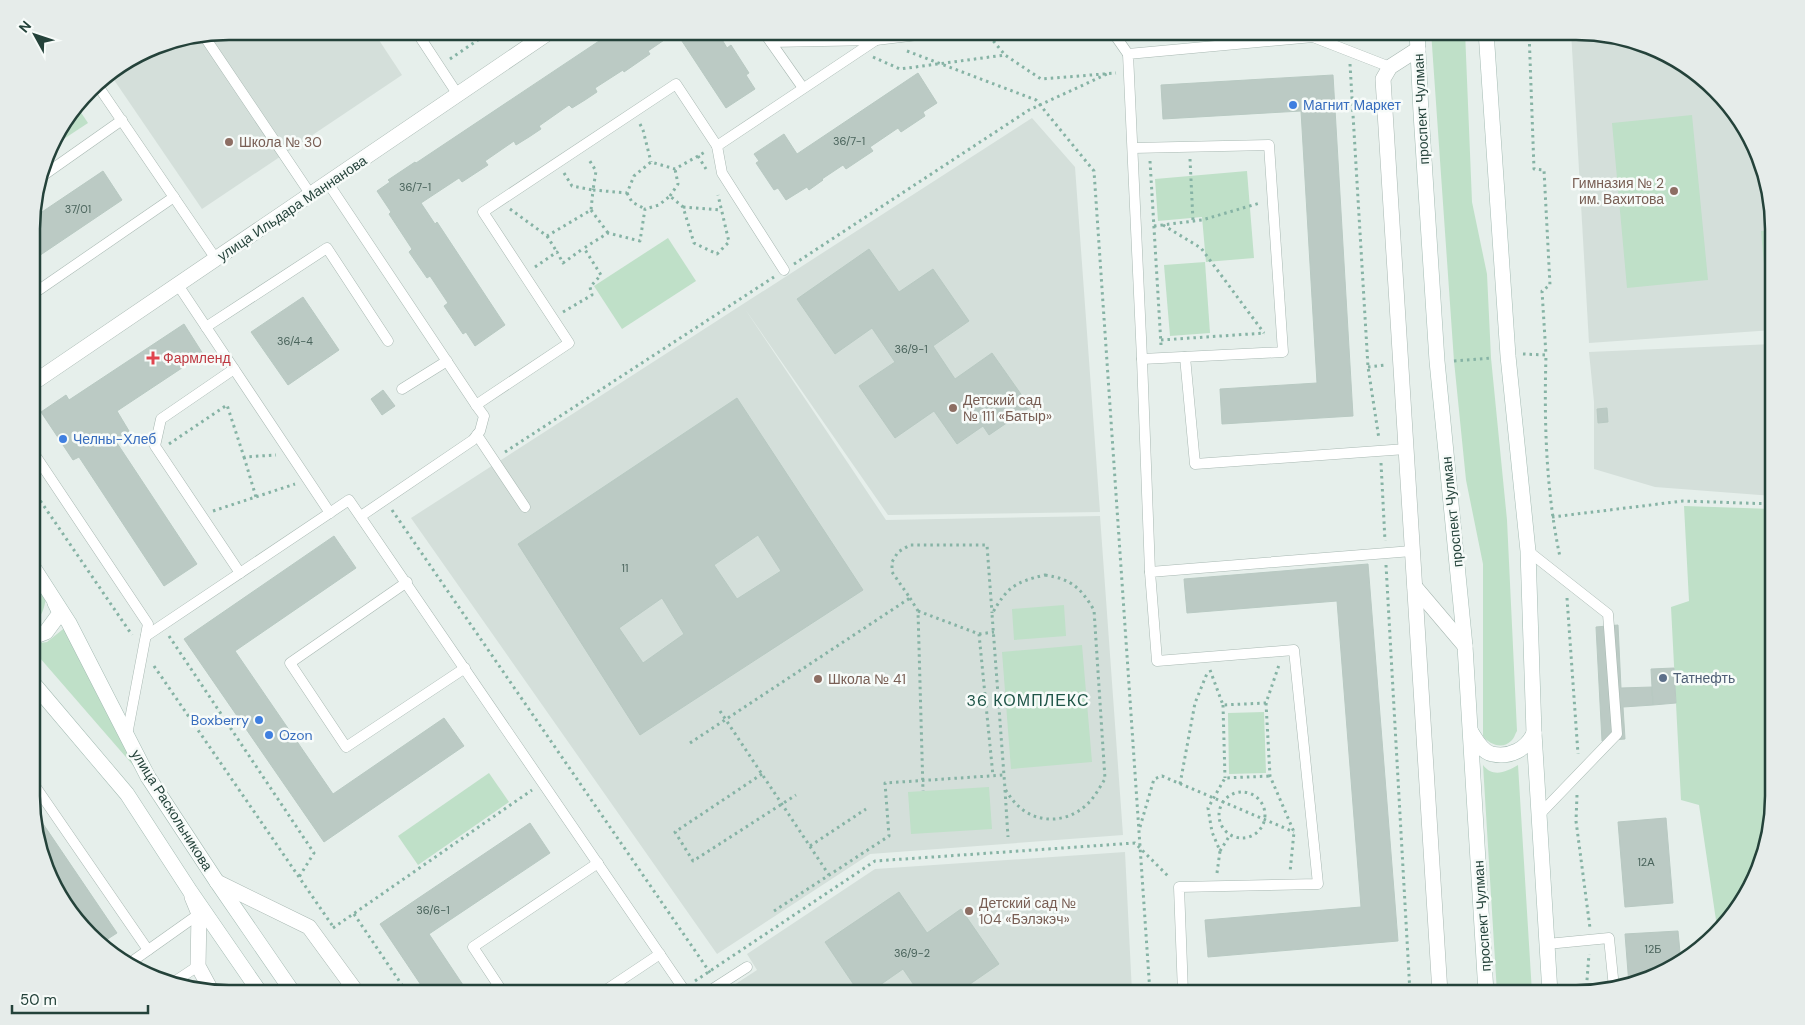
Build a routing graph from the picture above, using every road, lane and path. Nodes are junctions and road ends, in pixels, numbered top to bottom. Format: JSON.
{"nodes":[{"id":1,"x":422,"y":40,"type":"edge"},
{"id":2,"x":478,"y":40,"type":"edge"},
{"id":3,"x":538,"y":40,"type":"edge"},
{"id":4,"x":876,"y":40,"type":"joint"},
{"id":5,"x":992,"y":40,"type":"edge"},
{"id":6,"x":1118,"y":40,"type":"edge"},
{"id":7,"x":1280,"y":40,"type":"edge"},
{"id":8,"x":1321,"y":40,"type":"edge"},
{"id":9,"x":1418,"y":40,"type":"edge"},
{"id":10,"x":1487,"y":40,"type":"edge"},
{"id":11,"x":1529,"y":40,"type":"edge"},
{"id":12,"x":208,"y":41,"type":"edge"},
{"id":13,"x":771,"y":42,"type":"joint"},
{"id":14,"x":1418,"y":49,"type":"junction"},
{"id":15,"x":859,"y":50,"type":"junction"},
{"id":16,"x":903,"y":50,"type":"dead end"},
{"id":17,"x":1349,"y":51,"type":"junction"},
{"id":18,"x":1128,"y":54,"type":"junction"},
{"id":19,"x":1005,"y":55,"type":"junction"},
{"id":20,"x":940,"y":64,"type":"junction"},
{"id":21,"x":439,"y":66,"type":"junction"},
{"id":22,"x":1390,"y":68,"type":"junction"},
{"id":23,"x":803,"y":88,"type":"junction"},
{"id":24,"x":101,"y":90,"type":"edge"},
{"id":25,"x":458,"y":95,"type":"junction"},
{"id":26,"x":1040,"y":105,"type":"junction"},
{"id":27,"x":633,"y":112,"type":"junction"},
{"id":28,"x":122,"y":120,"type":"junction"},
{"id":29,"x":716,"y":146,"type":"junction"},
{"id":30,"x":581,"y":147,"type":"junction"},
{"id":31,"x":1190,"y":147,"type":"junction"},
{"id":32,"x":1133,"y":148,"type":"junction"},
{"id":33,"x":1150,"y":148,"type":"junction"},
{"id":34,"x":698,"y":156,"type":"junction"},
{"id":35,"x":651,"y":162,"type":"junction"},
{"id":36,"x":558,"y":163,"type":"junction"},
{"id":37,"x":675,"y":169,"type":"junction"},
{"id":38,"x":49,"y":171,"type":"edge"},
{"id":39,"x":711,"y":176,"type":"dead end"},
{"id":40,"x":328,"y":184,"type":"junction"},
{"id":41,"x":593,"y":190,"type":"junction"},
{"id":42,"x":717,"y":192,"type":"dead end"},
{"id":43,"x":627,"y":193,"type":"junction"},
{"id":44,"x":311,"y":195,"type":"junction"},
{"id":45,"x":670,"y":196,"type":"junction"},
{"id":46,"x":174,"y":197,"type":"junction"},
{"id":47,"x":1273,"y":199,"type":"junction"},
{"id":48,"x":500,"y":201,"type":"junction"},
{"id":49,"x":683,"y":208,"type":"junction"},
{"id":50,"x":645,"y":209,"type":"junction"},
{"id":51,"x":591,"y":210,"type":"junction"},
{"id":52,"x":722,"y":210,"type":"junction"},
{"id":53,"x":1193,"y":221,"type":"junction"},
{"id":54,"x":1163,"y":225,"type":"junction"},
{"id":55,"x":1154,"y":226,"type":"junction"},
{"id":56,"x":608,"y":233,"type":"junction"},
{"id":57,"x":547,"y":236,"type":"junction"},
{"id":58,"x":584,"y":248,"type":"junction"},
{"id":59,"x":557,"y":252,"type":"junction"},
{"id":60,"x":216,"y":259,"type":"junction"},
{"id":61,"x":784,"y":270,"type":"junction"},
{"id":62,"x":524,"y":275,"type":"junction"},
{"id":63,"x":178,"y":285,"type":"junction"},
{"id":64,"x":40,"y":289,"type":"edge"},
{"id":65,"x":553,"y":318,"type":"junction"},
{"id":66,"x":206,"y":327,"type":"junction"},
{"id":67,"x":1281,"y":332,"type":"junction"},
{"id":68,"x":1264,"y":333,"type":"junction"},
{"id":69,"x":1161,"y":340,"type":"junction"},
{"id":70,"x":388,"y":341,"type":"dead end"},
{"id":71,"x":1521,"y":355,"type":"dead end"},
{"id":72,"x":1546,"y":355,"type":"junction"},
{"id":73,"x":1185,"y":357,"type":"junction"},
{"id":74,"x":1162,"y":358,"type":"junction"},
{"id":75,"x":1491,"y":358,"type":"dead end"},
{"id":76,"x":1142,"y":359,"type":"junction"},
{"id":77,"x":1454,"y":361,"type":"dead end"},
{"id":78,"x":447,"y":362,"type":"junction"},
{"id":79,"x":234,"y":370,"type":"junction"},
{"id":80,"x":40,"y":378,"type":"edge"},
{"id":81,"x":402,"y":390,"type":"dead end"},
{"id":82,"x":476,"y":405,"type":"junction"},
{"id":83,"x":477,"y":435,"type":"junction"},
{"id":84,"x":167,"y":445,"type":"dead end"},
{"id":85,"x":1406,"y":449,"type":"junction"},
{"id":86,"x":1381,"y":452,"type":"junction"},
{"id":87,"x":290,"y":454,"type":"junction"},
{"id":88,"x":244,"y":457,"type":"junction"},
{"id":89,"x":494,"y":460,"type":"junction"},
{"id":90,"x":40,"y":462,"type":"edge"},
{"id":91,"x":308,"y":480,"type":"junction"},
{"id":92,"x":256,"y":497,"type":"junction"},
{"id":93,"x":40,"y":500,"type":"edge"},
{"id":94,"x":385,"y":500,"type":"junction"},
{"id":95,"x":207,"y":504,"type":"dead end"},
{"id":96,"x":1765,"y":504,"type":"edge"},
{"id":97,"x":525,"y":507,"type":"dead end"},
{"id":98,"x":330,"y":514,"type":"junction"},
{"id":99,"x":361,"y":516,"type":"junction"},
{"id":100,"x":1552,"y":517,"type":"junction"},
{"id":101,"x":1412,"y":551,"type":"junction"},
{"id":102,"x":1528,"y":551,"type":"junction"},
{"id":103,"x":1385,"y":553,"type":"junction"},
{"id":104,"x":1150,"y":572,"type":"junction"},
{"id":105,"x":240,"y":573,"type":"junction"},
{"id":106,"x":40,"y":577,"type":"edge"},
{"id":107,"x":1564,"y":580,"type":"junction"},
{"id":108,"x":407,"y":582,"type":"junction"},
{"id":109,"x":1415,"y":588,"type":"junction"},
{"id":110,"x":48,"y":589,"type":"junction"},
{"id":111,"x":910,"y":598,"type":"junction"},
{"id":112,"x":918,"y":611,"type":"junction"},
{"id":113,"x":992,"y":614,"type":"junction"},
{"id":114,"x":162,"y":626,"type":"junction"},
{"id":115,"x":994,"y":632,"type":"junction"},
{"id":116,"x":40,"y":634,"type":"edge"},
{"id":117,"x":980,"y":634,"type":"junction"},
{"id":118,"x":146,"y":636,"type":"junction"},
{"id":119,"x":1465,"y":646,"type":"junction"},
{"id":120,"x":1278,"y":650,"type":"junction"},
{"id":121,"x":144,"y":652,"type":"junction"},
{"id":122,"x":1209,"y":657,"type":"junction"},
{"id":123,"x":465,"y":668,"type":"junction"},
{"id":124,"x":1209,"y":668,"type":"junction"},
{"id":125,"x":40,"y":691,"type":"edge"},
{"id":126,"x":1266,"y":703,"type":"junction"},
{"id":127,"x":1223,"y":706,"type":"junction"},
{"id":128,"x":720,"y":711,"type":"dead end"},
{"id":129,"x":726,"y":720,"type":"junction"},
{"id":130,"x":1470,"y":728,"type":"junction"},
{"id":131,"x":1534,"y":733,"type":"junction"},
{"id":132,"x":127,"y":736,"type":"junction"},
{"id":133,"x":690,"y":743,"type":"dead end"},
{"id":134,"x":762,"y":774,"type":"junction"},
{"id":135,"x":1004,"y":775,"type":"junction"},
{"id":136,"x":1577,"y":775,"type":"junction"},
{"id":137,"x":992,"y":776,"type":"junction"},
{"id":138,"x":1270,"y":776,"type":"junction"},
{"id":139,"x":1225,"y":778,"type":"junction"},
{"id":140,"x":922,"y":780,"type":"junction"},
{"id":141,"x":543,"y":783,"type":"junction"},
{"id":142,"x":1180,"y":784,"type":"junction"},
{"id":143,"x":1005,"y":789,"type":"junction"},
{"id":144,"x":923,"y":791,"type":"dead end"},
{"id":145,"x":40,"y":793,"type":"edge"},
{"id":146,"x":796,"y":795,"type":"dead end"},
{"id":147,"x":1213,"y":798,"type":"junction"},
{"id":148,"x":1222,"y":802,"type":"junction"},
{"id":149,"x":782,"y":804,"type":"junction"},
{"id":150,"x":866,"y":809,"type":"dead end"},
{"id":151,"x":1539,"y":815,"type":"junction"},
{"id":152,"x":1264,"y":820,"type":"junction"},
{"id":153,"x":1139,"y":830,"type":"junction"},
{"id":154,"x":1294,"y":832,"type":"junction"},
{"id":155,"x":1230,"y":835,"type":"junction"},
{"id":156,"x":1008,"y":837,"type":"dead end"},
{"id":157,"x":1135,"y":843,"type":"junction"},
{"id":158,"x":810,"y":846,"type":"junction"},
{"id":159,"x":1140,"y":849,"type":"junction"},
{"id":160,"x":1220,"y":851,"type":"junction"},
{"id":161,"x":598,"y":863,"type":"junction"},
{"id":162,"x":829,"y":875,"type":"junction"},
{"id":163,"x":299,"y":877,"type":"junction"},
{"id":164,"x":217,"y":882,"type":"junction"},
{"id":165,"x":1289,"y":885,"type":"junction"},
{"id":166,"x":1215,"y":886,"type":"junction"},
{"id":167,"x":1179,"y":887,"type":"junction"},
{"id":168,"x":190,"y":891,"type":"junction"},
{"id":169,"x":774,"y":911,"type":"dead end"},
{"id":170,"x":198,"y":914,"type":"junction"},
{"id":171,"x":354,"y":914,"type":"junction"},
{"id":172,"x":334,"y":928,"type":"junction"},
{"id":173,"x":319,"y":938,"type":"junction"},
{"id":174,"x":1590,"y":940,"type":"junction"},
{"id":175,"x":1546,"y":944,"type":"junction"},
{"id":176,"x":148,"y":950,"type":"junction"},
{"id":177,"x":660,"y":954,"type":"junction"},
{"id":178,"x":134,"y":960,"type":"edge"},
{"id":179,"x":198,"y":966,"type":"junction"},
{"id":180,"x":747,"y":967,"type":"dead end"},
{"id":181,"x":709,"y":971,"type":"junction"},
{"id":182,"x":179,"y":979,"type":"edge"},
{"id":183,"x":1613,"y":981,"type":"edge"},
{"id":184,"x":207,"y":984,"type":"edge"},
{"id":185,"x":255,"y":985,"type":"edge"},
{"id":186,"x":288,"y":985,"type":"edge"},
{"id":187,"x":352,"y":985,"type":"edge"},
{"id":188,"x":402,"y":985,"type":"edge"},
{"id":189,"x":498,"y":985,"type":"edge"},
{"id":190,"x":614,"y":985,"type":"edge"},
{"id":191,"x":681,"y":985,"type":"edge"},
{"id":192,"x":692,"y":985,"type":"edge"},
{"id":193,"x":718,"y":985,"type":"joint"},
{"id":194,"x":1149,"y":985,"type":"edge"},
{"id":195,"x":1183,"y":985,"type":"edge"},
{"id":196,"x":1410,"y":985,"type":"edge"},
{"id":197,"x":1440,"y":985,"type":"edge"},
{"id":198,"x":1486,"y":985,"type":"edge"},
{"id":199,"x":1549,"y":985,"type":"edge"},
{"id":200,"x":1587,"y":985,"type":"edge"}],
"edges":[{"from":1,"to":21,"type":"lane"},
{"from":2,"to":21,"type":"path"},
{"from":3,"to":25,"type":"street","name":"улица Ильдара Маннанова"},
{"from":4,"to":13,"type":"lane"},
{"from":4,"to":15,"type":"lane"},
{"from":5,"to":19,"type":"path"},
{"from":6,"to":18,"type":"lane"},
{"from":7,"to":18,"type":"lane"},
{"from":8,"to":17,"type":"lane"},
{"from":9,"to":14,"type":"street","name":"проспект Чулман"},
{"from":10,"to":102,"type":"street"},
{"from":11,"to":72,"type":"path"},
{"from":12,"to":44,"type":"lane"},
{"from":13,"to":23,"type":"lane"},
{"from":14,"to":22,"type":"street"},
{"from":14,"to":119,"type":"street","name":"проспект Чулман"},
{"from":15,"to":20,"type":"path"},
{"from":15,"to":23,"type":"lane"},
{"from":16,"to":20,"type":"path"},
{"from":17,"to":22,"type":"lane"},
{"from":17,"to":86,"type":"path"},
{"from":18,"to":32,"type":"lane"},
{"from":19,"to":20,"type":"path"},
{"from":19,"to":26,"type":"path"},
{"from":20,"to":26,"type":"path"},
{"from":21,"to":25,"type":"lane"},
{"from":22,"to":85,"type":"street"},
{"from":23,"to":29,"type":"lane"},
{"from":24,"to":28,"type":"lane"},
{"from":25,"to":40,"type":"street","name":"улица Ильдара Маннанова"},
{"from":26,"to":61,"type":"path"},
{"from":26,"to":153,"type":"path"},
{"from":27,"to":29,"type":"lane"},
{"from":27,"to":30,"type":"lane"},
{"from":27,"to":35,"type":"path"},
{"from":28,"to":38,"type":"lane"},
{"from":28,"to":46,"type":"lane"},
{"from":29,"to":34,"type":"path"},
{"from":29,"to":61,"type":"lane"},
{"from":30,"to":36,"type":"lane"},
{"from":30,"to":41,"type":"path"},
{"from":31,"to":33,"type":"lane"},
{"from":31,"to":47,"type":"lane"},
{"from":31,"to":53,"type":"path"},
{"from":32,"to":33,"type":"lane"},
{"from":32,"to":76,"type":"lane"},
{"from":33,"to":55,"type":"path"},
{"from":34,"to":37,"type":"path"},
{"from":34,"to":39,"type":"path"},
{"from":35,"to":37,"type":"path"},
{"from":35,"to":43,"type":"path"},
{"from":36,"to":41,"type":"path"},
{"from":36,"to":48,"type":"lane"},
{"from":37,"to":45,"type":"path"},
{"from":40,"to":44,"type":"street","name":"улица Ильдара Маннанова"},
{"from":40,"to":78,"type":"lane"},
{"from":41,"to":43,"type":"path"},
{"from":41,"to":51,"type":"path"},
{"from":42,"to":52,"type":"path"},
{"from":43,"to":50,"type":"path"},
{"from":44,"to":60,"type":"street","name":"улица Ильдара Маннанова"},
{"from":45,"to":49,"type":"path"},
{"from":45,"to":50,"type":"path"},
{"from":46,"to":60,"type":"lane"},
{"from":46,"to":64,"type":"lane"},
{"from":47,"to":53,"type":"path"},
{"from":47,"to":67,"type":"lane"},
{"from":48,"to":57,"type":"path"},
{"from":48,"to":62,"type":"lane"},
{"from":49,"to":52,"type":"path"},
{"from":49,"to":52,"type":"path"},
{"from":50,"to":56,"type":"path"},
{"from":51,"to":56,"type":"path"},
{"from":51,"to":57,"type":"path"},
{"from":53,"to":54,"type":"path"},
{"from":54,"to":55,"type":"path"},
{"from":54,"to":68,"type":"path"},
{"from":55,"to":69,"type":"path"},
{"from":56,"to":58,"type":"path"},
{"from":57,"to":59,"type":"path"},
{"from":58,"to":59,"type":"path"},
{"from":58,"to":65,"type":"path"},
{"from":59,"to":62,"type":"path"},
{"from":60,"to":63,"type":"street","name":"улица Ильдара Маннанова"},
{"from":61,"to":89,"type":"path"},
{"from":62,"to":65,"type":"lane"},
{"from":63,"to":66,"type":"lane"},
{"from":63,"to":80,"type":"street","name":"улица Ильдара Маннанова"},
{"from":65,"to":82,"type":"lane"},
{"from":66,"to":70,"type":"lane"},
{"from":66,"to":79,"type":"lane"},
{"from":67,"to":68,"type":"path"},
{"from":67,"to":73,"type":"lane"},
{"from":68,"to":69,"type":"path"},
{"from":69,"to":74,"type":"path"},
{"from":71,"to":72,"type":"path"},
{"from":72,"to":100,"type":"path"},
{"from":73,"to":74,"type":"lane"},
{"from":73,"to":86,"type":"lane"},
{"from":74,"to":76,"type":"lane"},
{"from":75,"to":77,"type":"path"},
{"from":76,"to":104,"type":"lane"},
{"from":78,"to":81,"type":"lane"},
{"from":78,"to":82,"type":"lane"},
{"from":79,"to":87,"type":"lane"},
{"from":79,"to":105,"type":"lane"},
{"from":82,"to":83,"type":"lane"},
{"from":83,"to":89,"type":"lane"},
{"from":83,"to":94,"type":"lane"},
{"from":84,"to":88,"type":"path"},
{"from":85,"to":86,"type":"lane"},
{"from":85,"to":101,"type":"street"},
{"from":86,"to":103,"type":"path"},
{"from":87,"to":88,"type":"path"},
{"from":87,"to":91,"type":"lane"},
{"from":88,"to":92,"type":"path"},
{"from":89,"to":97,"type":"lane"},
{"from":90,"to":118,"type":"lane"},
{"from":91,"to":92,"type":"path"},
{"from":91,"to":98,"type":"lane"},
{"from":92,"to":95,"type":"path"},
{"from":93,"to":121,"type":"path"},
{"from":94,"to":99,"type":"lane"},
{"from":94,"to":181,"type":"path"},
{"from":96,"to":100,"type":"path"},
{"from":98,"to":99,"type":"lane"},
{"from":98,"to":105,"type":"lane"},
{"from":99,"to":108,"type":"lane"},
{"from":100,"to":107,"type":"path"},
{"from":101,"to":103,"type":"lane"},
{"from":101,"to":109,"type":"street"},
{"from":102,"to":107,"type":"lane"},
{"from":102,"to":131,"type":"street"},
{"from":103,"to":104,"type":"lane"},
{"from":103,"to":196,"type":"path"},
{"from":104,"to":122,"type":"lane"},
{"from":105,"to":114,"type":"lane"},
{"from":106,"to":110,"type":"street","name":"улица Раскольникова"},
{"from":107,"to":136,"type":"path"},
{"from":107,"to":136,"type":"lane"},
{"from":108,"to":123,"type":"lane"},
{"from":108,"to":123,"type":"lane"},
{"from":109,"to":119,"type":"street"},
{"from":109,"to":197,"type":"street"},
{"from":110,"to":116,"type":"street"},
{"from":110,"to":132,"type":"street","name":"улица Раскольникова"},
{"from":111,"to":112,"type":"path"},
{"from":111,"to":113,"type":"path"},
{"from":111,"to":129,"type":"path"},
{"from":112,"to":117,"type":"path"},
{"from":112,"to":140,"type":"path"},
{"from":113,"to":115,"type":"path"},
{"from":113,"to":143,"type":"path"},
{"from":114,"to":118,"type":"lane"},
{"from":114,"to":163,"type":"path"},
{"from":115,"to":117,"type":"path"},
{"from":115,"to":135,"type":"path"},
{"from":117,"to":137,"type":"path"},
{"from":118,"to":121,"type":"lane"},
{"from":119,"to":130,"type":"street","name":"проспект Чулман"},
{"from":120,"to":122,"type":"lane"},
{"from":120,"to":126,"type":"path"},
{"from":120,"to":165,"type":"lane"},
{"from":121,"to":132,"type":"lane"},
{"from":121,"to":163,"type":"path"},
{"from":122,"to":124,"type":"path"},
{"from":123,"to":141,"type":"lane"},
{"from":124,"to":127,"type":"path"},
{"from":124,"to":142,"type":"path"},
{"from":125,"to":168,"type":"street","name":"улица Раскольникова"},
{"from":126,"to":127,"type":"path"},
{"from":126,"to":138,"type":"path"},
{"from":127,"to":139,"type":"path"},
{"from":128,"to":129,"type":"path"},
{"from":129,"to":133,"type":"path"},
{"from":129,"to":134,"type":"path"},
{"from":130,"to":131,"type":"street"},
{"from":130,"to":198,"type":"street","name":"проспект Чулман"},
{"from":131,"to":151,"type":"street"},
{"from":132,"to":164,"type":"street","name":"улица Раскольникова"},
{"from":134,"to":149,"type":"path"},
{"from":134,"to":149,"type":"path"},
{"from":135,"to":137,"type":"path"},
{"from":135,"to":143,"type":"path"},
{"from":136,"to":151,"type":"lane"},
{"from":136,"to":174,"type":"path"},
{"from":137,"to":140,"type":"path"},
{"from":138,"to":139,"type":"path"},
{"from":138,"to":154,"type":"path"},
{"from":139,"to":147,"type":"path"},
{"from":140,"to":144,"type":"path"},
{"from":140,"to":162,"type":"path"},
{"from":141,"to":161,"type":"lane"},
{"from":141,"to":171,"type":"path"},
{"from":142,"to":147,"type":"path"},
{"from":142,"to":153,"type":"path"},
{"from":143,"to":156,"type":"path"},
{"from":145,"to":176,"type":"lane"},
{"from":146,"to":149,"type":"path"},
{"from":147,"to":148,"type":"path"},
{"from":147,"to":160,"type":"path"},
{"from":148,"to":152,"type":"path"},
{"from":148,"to":152,"type":"path"},
{"from":148,"to":155,"type":"path"},
{"from":149,"to":158,"type":"path"},
{"from":150,"to":158,"type":"path"},
{"from":151,"to":175,"type":"street"},
{"from":152,"to":154,"type":"path"},
{"from":152,"to":155,"type":"path"},
{"from":153,"to":157,"type":"path"},
{"from":153,"to":159,"type":"path"},
{"from":154,"to":165,"type":"path"},
{"from":155,"to":160,"type":"path"},
{"from":157,"to":159,"type":"path"},
{"from":157,"to":181,"type":"path"},
{"from":158,"to":162,"type":"path"},
{"from":159,"to":167,"type":"path"},
{"from":159,"to":194,"type":"path"},
{"from":160,"to":166,"type":"path"},
{"from":161,"to":177,"type":"lane"},
{"from":161,"to":189,"type":"lane"},
{"from":162,"to":169,"type":"path"},
{"from":163,"to":172,"type":"path"},
{"from":164,"to":173,"type":"street"},
{"from":164,"to":186,"type":"street","name":"улица Раскольникова"},
{"from":165,"to":166,"type":"lane"},
{"from":166,"to":167,"type":"lane"},
{"from":167,"to":195,"type":"lane"},
{"from":168,"to":170,"type":"street"},
{"from":168,"to":185,"type":"street","name":"улица Раскольникова"},
{"from":170,"to":176,"type":"lane"},
{"from":170,"to":179,"type":"street"},
{"from":171,"to":172,"type":"path"},
{"from":171,"to":188,"type":"path"},
{"from":172,"to":173,"type":"path"},
{"from":173,"to":187,"type":"street"},
{"from":174,"to":175,"type":"lane"},
{"from":174,"to":183,"type":"lane"},
{"from":174,"to":200,"type":"path"},
{"from":175,"to":199,"type":"street"},
{"from":176,"to":178,"type":"lane"},
{"from":177,"to":190,"type":"lane"},
{"from":177,"to":191,"type":"lane"},
{"from":179,"to":182,"type":"lane"},
{"from":179,"to":184,"type":"street"},
{"from":180,"to":193,"type":"lane"},
{"from":181,"to":192,"type":"path"},
{"from":181,"to":193,"type":"path"}]}
